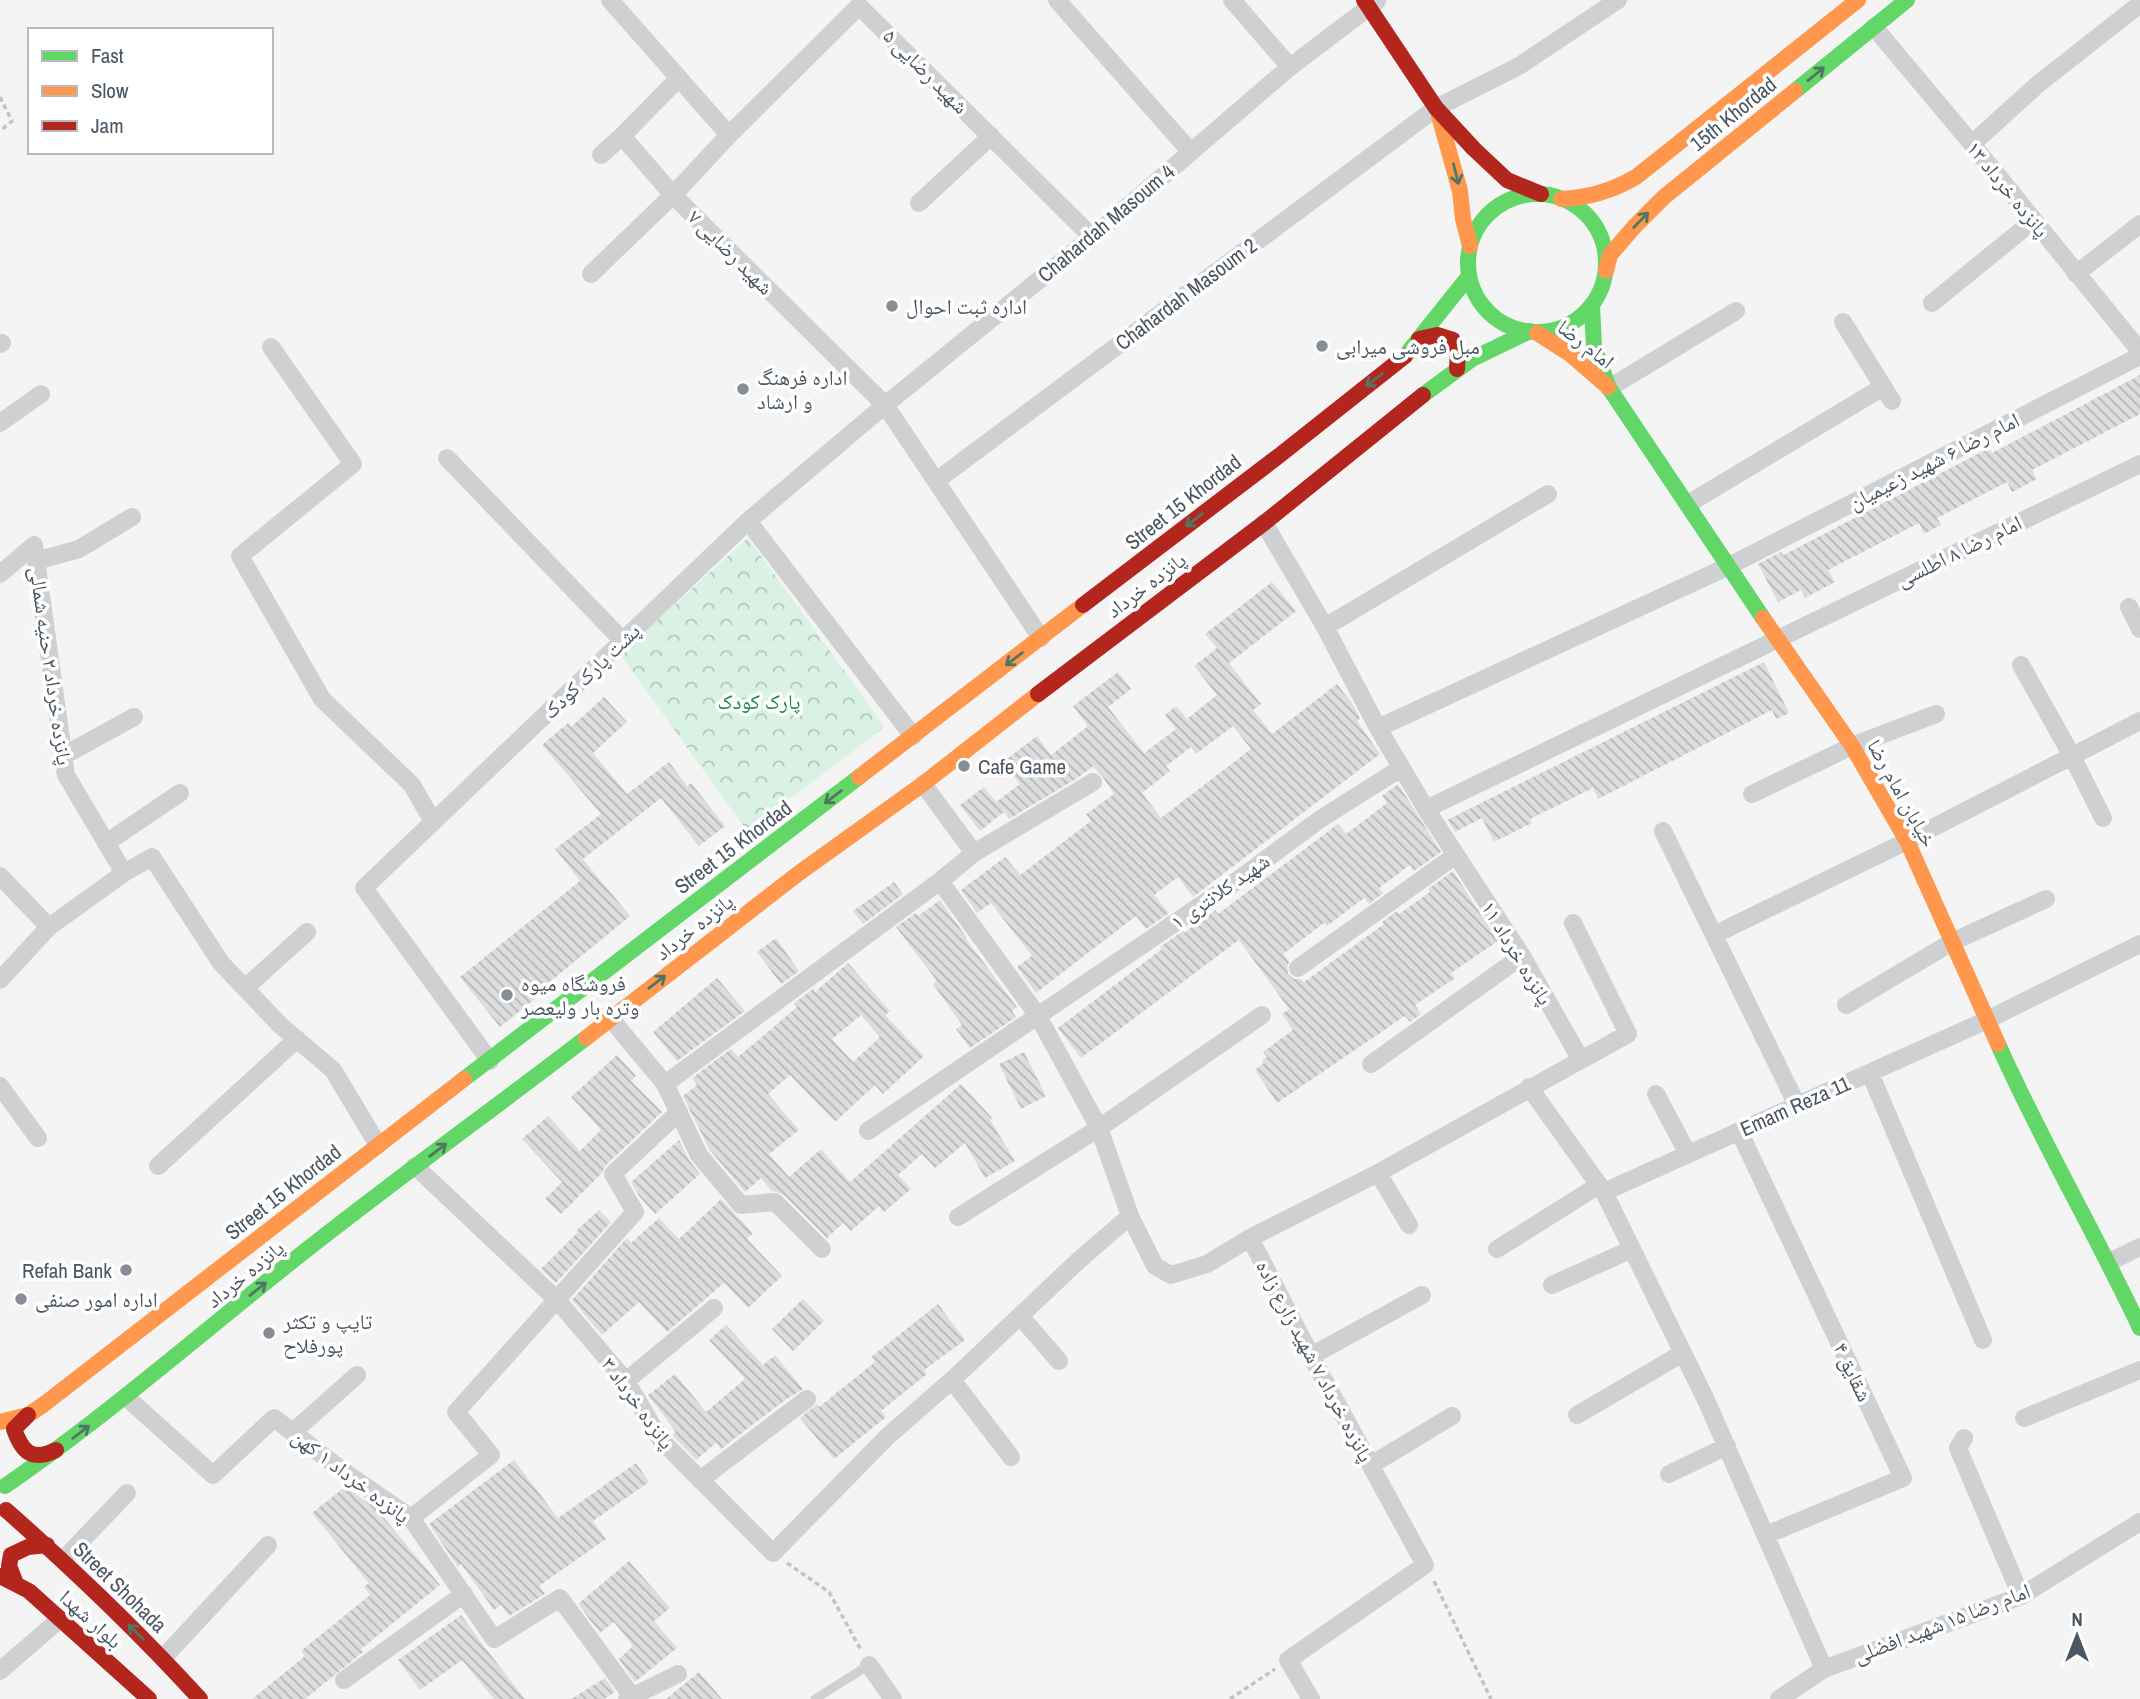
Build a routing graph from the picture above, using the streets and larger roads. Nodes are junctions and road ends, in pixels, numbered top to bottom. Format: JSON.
{"nodes":[{"id":1,"x":610,"y":0,"type":"edge"},
{"id":2,"x":1057,"y":0,"type":"edge"},
{"id":3,"x":1232,"y":0,"type":"edge"},
{"id":4,"x":1618,"y":0,"type":"edge"},
{"id":5,"x":1857,"y":0,"type":"edge"},
{"id":6,"x":1907,"y":0,"type":"edge"},
{"id":7,"x":1370,"y":2,"type":"edge"},
{"id":8,"x":2140,"y":4,"type":"edge"},
{"id":9,"x":1874,"y":27,"type":"junction"},
{"id":10,"x":1290,"y":67,"type":"junction"},
{"id":11,"x":679,"y":78,"type":"junction"},
{"id":12,"x":1436,"y":108,"type":"junction"},
{"id":13,"x":729,"y":135,"type":"junction"},
{"id":14,"x":622,"y":136,"type":"junction"},
{"id":15,"x":990,"y":136,"type":"junction"},
{"id":16,"x":1972,"y":144,"type":"junction"},
{"id":17,"x":1190,"y":151,"type":"junction"},
{"id":18,"x":601,"y":155,"type":"dead end"},
{"id":19,"x":1542,"y":194,"type":"junction"},
{"id":20,"x":673,"y":195,"type":"junction"},
{"id":21,"x":1561,"y":199,"type":"junction"},
{"id":22,"x":919,"y":203,"type":"dead end"},
{"id":23,"x":2033,"y":221,"type":"junction"},
{"id":24,"x":2140,"y":223,"type":"edge"},
{"id":25,"x":1093,"y":237,"type":"junction"},
{"id":26,"x":1470,"y":246,"type":"junction"},
{"id":27,"x":591,"y":274,"type":"dead end"},
{"id":28,"x":2076,"y":274,"type":"junction"},
{"id":29,"x":1469,"y":276,"type":"junction"},
{"id":30,"x":1605,"y":276,"type":"junction"},
{"id":31,"x":1932,"y":303,"type":"dead end"},
{"id":32,"x":1592,"y":305,"type":"junction"},
{"id":33,"x":1736,"y":311,"type":"dead end"},
{"id":34,"x":1843,"y":322,"type":"dead end"},
{"id":35,"x":1534,"y":332,"type":"junction"},
{"id":36,"x":1419,"y":339,"type":"junction"},
{"id":37,"x":271,"y":347,"type":"dead end"},
{"id":38,"x":2140,"y":353,"type":"edge"},
{"id":39,"x":1457,"y":369,"type":"junction"},
{"id":40,"x":1609,"y":388,"type":"junction"},
{"id":41,"x":41,"y":394,"type":"dead end"},
{"id":42,"x":886,"y":405,"type":"junction"},
{"id":43,"x":0,"y":423,"type":"edge"},
{"id":44,"x":447,"y":458,"type":"dead end"},
{"id":45,"x":2140,"y":464,"type":"edge"},
{"id":46,"x":936,"y":481,"type":"junction"},
{"id":47,"x":1548,"y":494,"type":"dead end"},
{"id":48,"x":1688,"y":504,"type":"junction"},
{"id":49,"x":132,"y":517,"type":"dead end"},
{"id":50,"x":748,"y":521,"type":"junction"},
{"id":51,"x":1264,"y":523,"type":"junction"},
{"id":52,"x":35,"y":553,"type":"junction"},
{"id":53,"x":1727,"y":567,"type":"junction"},
{"id":54,"x":0,"y":574,"type":"edge"},
{"id":55,"x":2129,"y":607,"type":"dead end"},
{"id":56,"x":1325,"y":627,"type":"junction"},
{"id":57,"x":2140,"y":628,"type":"edge"},
{"id":58,"x":1041,"y":638,"type":"junction"},
{"id":59,"x":1779,"y":639,"type":"junction"},
{"id":60,"x":623,"y":641,"type":"junction"},
{"id":61,"x":2021,"y":665,"type":"dead end"},
{"id":62,"x":1936,"y":714,"type":"dead end"},
{"id":63,"x":134,"y":717,"type":"dead end"},
{"id":64,"x":2140,"y":721,"type":"edge"},
{"id":65,"x":1378,"y":728,"type":"junction"},
{"id":66,"x":913,"y":736,"type":"junction"},
{"id":67,"x":1852,"y":746,"type":"junction"},
{"id":68,"x":63,"y":756,"type":"junction"},
{"id":69,"x":2072,"y":756,"type":"junction"},
{"id":70,"x":1401,"y":768,"type":"junction"},
{"id":71,"x":1093,"y":782,"type":"dead end"},
{"id":72,"x":923,"y":784,"type":"junction"},
{"id":73,"x":180,"y":793,"type":"dead end"},
{"id":74,"x":1752,"y":794,"type":"dead end"},
{"id":75,"x":1426,"y":809,"type":"junction"},
{"id":76,"x":2103,"y":818,"type":"dead end"},
{"id":77,"x":433,"y":822,"type":"junction"},
{"id":78,"x":1663,"y":831,"type":"dead end"},
{"id":79,"x":1907,"y":841,"type":"junction"},
{"id":80,"x":106,"y":843,"type":"junction"},
{"id":81,"x":974,"y":853,"type":"junction"},
{"id":82,"x":1456,"y":855,"type":"junction"},
{"id":83,"x":124,"y":873,"type":"junction"},
{"id":84,"x":0,"y":876,"type":"edge"},
{"id":85,"x":940,"y":881,"type":"junction"},
{"id":86,"x":2046,"y":899,"type":"dead end"},
{"id":87,"x":1573,"y":923,"type":"dead end"},
{"id":88,"x":49,"y":927,"type":"junction"},
{"id":89,"x":307,"y":932,"type":"dead end"},
{"id":90,"x":1714,"y":935,"type":"junction"},
{"id":91,"x":1952,"y":942,"type":"junction"},
{"id":92,"x":2140,"y":944,"type":"edge"},
{"id":93,"x":1522,"y":956,"type":"junction"},
{"id":94,"x":1298,"y":968,"type":"dead end"},
{"id":95,"x":0,"y":980,"type":"edge"},
{"id":96,"x":245,"y":988,"type":"junction"},
{"id":97,"x":1846,"y":1005,"type":"dead end"},
{"id":98,"x":1262,"y":1015,"type":"dead end"},
{"id":99,"x":1038,"y":1016,"type":"junction"},
{"id":100,"x":610,"y":1018,"type":"junction"},
{"id":101,"x":1987,"y":1020,"type":"junction"},
{"id":102,"x":297,"y":1039,"type":"junction"},
{"id":103,"x":1581,"y":1060,"type":"junction"},
{"id":104,"x":490,"y":1061,"type":"junction"},
{"id":105,"x":1371,"y":1064,"type":"dead end"},
{"id":106,"x":1870,"y":1073,"type":"junction"},
{"id":107,"x":664,"y":1084,"type":"junction"},
{"id":108,"x":0,"y":1086,"type":"edge"},
{"id":109,"x":1530,"y":1087,"type":"junction"},
{"id":110,"x":1656,"y":1094,"type":"dead end"},
{"id":111,"x":1797,"y":1105,"type":"junction"},
{"id":112,"x":679,"y":1112,"type":"junction"},
{"id":113,"x":1099,"y":1128,"type":"junction"},
{"id":114,"x":868,"y":1131,"type":"dead end"},
{"id":115,"x":1740,"y":1132,"type":"junction"},
{"id":116,"x":38,"y":1138,"type":"dead end"},
{"id":117,"x":378,"y":1145,"type":"junction"},
{"id":118,"x":1688,"y":1154,"type":"junction"},
{"id":119,"x":158,"y":1166,"type":"dead end"},
{"id":120,"x":415,"y":1166,"type":"junction"},
{"id":121,"x":1378,"y":1173,"type":"junction"},
{"id":122,"x":1601,"y":1189,"type":"junction"},
{"id":123,"x":1130,"y":1216,"type":"junction"},
{"id":124,"x":958,"y":1217,"type":"dead end"},
{"id":125,"x":1409,"y":1225,"type":"dead end"},
{"id":126,"x":1250,"y":1238,"type":"junction"},
{"id":127,"x":2140,"y":1247,"type":"edge"},
{"id":128,"x":822,"y":1249,"type":"dead end"},
{"id":129,"x":1497,"y":1249,"type":"dead end"},
{"id":130,"x":1632,"y":1249,"type":"junction"},
{"id":131,"x":2109,"y":1262,"type":"junction"},
{"id":132,"x":1552,"y":1285,"type":"dead end"},
{"id":133,"x":1422,"y":1295,"type":"dead end"},
{"id":134,"x":557,"y":1300,"type":"junction"},
{"id":135,"x":713,"y":1308,"type":"dead end"},
{"id":136,"x":1020,"y":1316,"type":"junction"},
{"id":137,"x":2140,"y":1328,"type":"edge"},
{"id":138,"x":1983,"y":1340,"type":"dead end"},
{"id":139,"x":1683,"y":1353,"type":"junction"},
{"id":140,"x":1311,"y":1356,"type":"junction"},
{"id":141,"x":1059,"y":1361,"type":"dead end"},
{"id":142,"x":2140,"y":1370,"type":"edge"},
{"id":143,"x":357,"y":1375,"type":"dead end"},
{"id":144,"x":952,"y":1380,"type":"junction"},
{"id":145,"x":626,"y":1381,"type":"junction"},
{"id":146,"x":126,"y":1397,"type":"junction"},
{"id":147,"x":807,"y":1399,"type":"dead end"},
{"id":148,"x":0,"y":1405,"type":"edge"},
{"id":149,"x":43,"y":1405,"type":"junction"},
{"id":150,"x":28,"y":1415,"type":"junction"},
{"id":151,"x":1577,"y":1415,"type":"dead end"},
{"id":152,"x":1452,"y":1416,"type":"dead end"},
{"id":153,"x":2024,"y":1418,"type":"dead end"},
{"id":154,"x":0,"y":1422,"type":"edge"},
{"id":155,"x":293,"y":1433,"type":"junction"},
{"id":156,"x":1964,"y":1438,"type":"dead end"},
{"id":157,"x":1727,"y":1447,"type":"junction"},
{"id":158,"x":60,"y":1448,"type":"junction"},
{"id":159,"x":1010,"y":1457,"type":"dead end"},
{"id":160,"x":1371,"y":1465,"type":"junction"},
{"id":161,"x":1669,"y":1474,"type":"dead end"},
{"id":162,"x":3,"y":1478,"type":"edge"},
{"id":163,"x":701,"y":1480,"type":"junction"},
{"id":164,"x":127,"y":1493,"type":"dead end"},
{"id":165,"x":6,"y":1510,"type":"junction"},
{"id":166,"x":411,"y":1518,"type":"junction"},
{"id":167,"x":2140,"y":1522,"type":"edge"},
{"id":168,"x":0,"y":1531,"type":"edge"},
{"id":169,"x":1766,"y":1535,"type":"junction"},
{"id":170,"x":47,"y":1545,"type":"junction"},
{"id":171,"x":268,"y":1545,"type":"dead end"},
{"id":172,"x":63,"y":1560,"type":"junction"},
{"id":173,"x":8,"y":1578,"type":"edge"},
{"id":174,"x":464,"y":1594,"type":"junction"},
{"id":175,"x":2021,"y":1596,"type":"junction"},
{"id":176,"x":59,"y":1620,"type":"junction"},
{"id":177,"x":163,"y":1658,"type":"junction"},
{"id":178,"x":869,"y":1665,"type":"road end"},
{"id":179,"x":1824,"y":1668,"type":"junction"},
{"id":180,"x":0,"y":1671,"type":"edge"},
{"id":181,"x":678,"y":1674,"type":"dead end"},
{"id":182,"x":344,"y":1680,"type":"dead end"},
{"id":183,"x":1788,"y":1697,"type":"edge"},
{"id":184,"x":631,"y":1698,"type":"edge"},
{"id":185,"x":149,"y":1699,"type":"edge"},
{"id":186,"x":200,"y":1699,"type":"edge"},
{"id":187,"x":893,"y":1699,"type":"edge"},
{"id":188,"x":1311,"y":1699,"type":"edge"}],
"edges":[{"from":1,"to":11,"type":"street"},
{"from":2,"to":17,"type":"street"},
{"from":3,"to":10,"type":"street"},
{"from":4,"to":12,"type":"street","name":"Chahardah Masoum 2"},
{"from":5,"to":21,"type":"main road","name":"15th Khordad"},
{"from":6,"to":9,"type":"main road","name":"15th Khordad"},
{"from":7,"to":10,"type":"street","name":"Chahardah Masoum 4"},
{"from":7,"to":12,"type":"main road"},
{"from":8,"to":16,"type":"street"},
{"from":9,"to":16,"type":"street","name":"پانزده خرداد ۱۳"},
{"from":30,"to":9,"type":"main road","name":"15th Khordad","one_way":true},
{"from":10,"to":17,"type":"street","name":"Chahardah Masoum 4"},
{"from":11,"to":13,"type":"street"},
{"from":11,"to":14,"type":"street"},
{"from":12,"to":19,"type":"main road"},
{"from":12,"to":26,"type":"main road","one_way":true},
{"from":12,"to":46,"type":"street","name":"Chahardah Masoum 2"},
{"from":13,"to":15,"type":"street","name":"شهید رضایی ۵"},
{"from":13,"to":20,"type":"street","name":"شهید رضایی ۷"},
{"from":14,"to":18,"type":"street"},
{"from":14,"to":20,"type":"street"},
{"from":15,"to":22,"type":"street"},
{"from":15,"to":25,"type":"street","name":"شهید رضایی ۵"},
{"from":16,"to":23,"type":"street","name":"پانزده خرداد ۱۳"},
{"from":17,"to":25,"type":"street","name":"Chahardah Masoum 4"},
{"from":19,"to":21,"type":"main road"},
{"from":19,"to":26,"type":"main road"},
{"from":20,"to":27,"type":"street"},
{"from":20,"to":42,"type":"street","name":"شهید رضایی ۷"},
{"from":21,"to":30,"type":"main road"},
{"from":23,"to":28,"type":"street","name":"پانزده خرداد ۱۳"},
{"from":23,"to":31,"type":"street"},
{"from":24,"to":28,"type":"street"},
{"from":25,"to":42,"type":"street","name":"Chahardah Masoum 4"},
{"from":26,"to":29,"type":"main road"},
{"from":28,"to":38,"type":"street","name":"پانزده خرداد ۱۳"},
{"from":29,"to":35,"type":"main road"},
{"from":29,"to":36,"type":"main road","name":"Street 15 Khordad"},
{"from":30,"to":32,"type":"main road"},
{"from":32,"to":35,"type":"main road"},
{"from":32,"to":40,"type":"main road","name":"خیابان امام رضا"},
{"from":33,"to":40,"type":"street"},
{"from":34,"to":48,"type":"street"},
{"from":35,"to":39,"type":"main road"},
{"from":35,"to":40,"type":"main road","name":"امام رضا"},
{"from":36,"to":39,"type":"main road"},
{"from":36,"to":58,"type":"main road","name":"Street 15 Khordad","one_way":true},
{"from":37,"to":77,"type":"street"},
{"from":38,"to":53,"type":"street","name":"امام رضا ۶ شهید زعیمیان"},
{"from":39,"to":51,"type":"main road","name":"پانزده خرداد"},
{"from":40,"to":48,"type":"main road","name":"خیابان امام رضا"},
{"from":41,"to":43,"type":"street"},
{"from":42,"to":46,"type":"street","name":"شهید رضایی ۷"},
{"from":42,"to":50,"type":"street","name":"Chahardah Masoum 4"},
{"from":44,"to":60,"type":"street"},
{"from":45,"to":59,"type":"street","name":"امام رضا ۸ اطلسی"},
{"from":46,"to":58,"type":"street","name":"شهید رضایی ۷"},
{"from":47,"to":56,"type":"street"},
{"from":48,"to":53,"type":"main road","name":"خیابان امام رضا"},
{"from":49,"to":52,"type":"street"},
{"from":50,"to":60,"type":"street","name":"پشت پارک کودک"},
{"from":50,"to":66,"type":"street"},
{"from":51,"to":56,"type":"street","name":"پانزده خرداد ۱۱"},
{"from":51,"to":72,"type":"main road","name":"پانزده خرداد"},
{"from":52,"to":54,"type":"street"},
{"from":52,"to":68,"type":"street","name":"پانزده خرداد ۲ حنیه شمالی"},
{"from":53,"to":59,"type":"main road","name":"خیابان امام رضا"},
{"from":53,"to":65,"type":"street","name":"امام رضا ۶ شهید زعیمیان"},
{"from":55,"to":57,"type":"street"},
{"from":56,"to":65,"type":"street","name":"پانزده خرداد ۱۱"},
{"from":58,"to":66,"type":"main road","name":"Street 15 Khordad","one_way":true},
{"from":59,"to":67,"type":"main road","name":"خیابان امام رضا"},
{"from":59,"to":75,"type":"street","name":"امام رضا ۸ اطلسی"},
{"from":60,"to":77,"type":"street","name":"پشت پارک کودک"},
{"from":61,"to":69,"type":"street"},
{"from":62,"to":67,"type":"street"},
{"from":63,"to":68,"type":"street"},
{"from":64,"to":69,"type":"street"},
{"from":65,"to":70,"type":"street","name":"پانزده خرداد ۱۱"},
{"from":66,"to":104,"type":"main road","name":"Street 15 Khordad","one_way":true},
{"from":67,"to":74,"type":"street"},
{"from":67,"to":79,"type":"main road","name":"خیابان امام رضا"},
{"from":68,"to":80,"type":"street","name":"پانزده خرداد ۲ حنیه شمالی"},
{"from":69,"to":76,"type":"street"},
{"from":69,"to":79,"type":"street"},
{"from":70,"to":75,"type":"street","name":"پانزده خرداد ۱۱"},
{"from":70,"to":99,"type":"street","name":"شهید کلانتری ۱"},
{"from":71,"to":81,"type":"street"},
{"from":72,"to":81,"type":"street"},
{"from":100,"to":72,"type":"main road","name":"پانزده خرداد","one_way":true},
{"from":73,"to":80,"type":"street"},
{"from":75,"to":82,"type":"street","name":"پانزده خرداد ۱۱"},
{"from":77,"to":104,"type":"street","name":"پشت پارک کودک"},
{"from":78,"to":90,"type":"street"},
{"from":79,"to":90,"type":"street"},
{"from":79,"to":91,"type":"main road","name":"خیابان امام رضا"},
{"from":80,"to":83,"type":"street","name":"پانزده خرداد ۲ حنیه شمالی"},
{"from":81,"to":85,"type":"street"},
{"from":82,"to":93,"type":"street","name":"پانزده خرداد ۱۱"},
{"from":82,"to":94,"type":"street"},
{"from":83,"to":88,"type":"street"},
{"from":83,"to":96,"type":"street"},
{"from":84,"to":88,"type":"street"},
{"from":85,"to":99,"type":"street","name":"پانزده خرداد ۷ شهید زارع زاده"},
{"from":85,"to":107,"type":"street"},
{"from":86,"to":91,"type":"street"},
{"from":87,"to":103,"type":"street"},
{"from":88,"to":95,"type":"street"},
{"from":89,"to":96,"type":"street"},
{"from":90,"to":111,"type":"street"},
{"from":91,"to":97,"type":"street"},
{"from":91,"to":101,"type":"main road","name":"خیابان امام رضا"},
{"from":92,"to":101,"type":"street","name":"Emam Reza 11"},
{"from":93,"to":103,"type":"street","name":"پانزده خرداد ۱۱"},
{"from":93,"to":105,"type":"street"},
{"from":96,"to":102,"type":"street"},
{"from":98,"to":113,"type":"street"},
{"from":99,"to":113,"type":"street","name":"پانزده خرداد ۷ شهید زارع زاده"},
{"from":99,"to":114,"type":"street","name":"شهید کلانتری ۱"},
{"from":100,"to":107,"type":"street"},
{"from":120,"to":100,"type":"main road","name":"پانزده خرداد","one_way":true},
{"from":101,"to":106,"type":"street","name":"Emam Reza 11"},
{"from":101,"to":131,"type":"main road","name":"خیابان امام رضا"},
{"from":102,"to":117,"type":"street"},
{"from":102,"to":119,"type":"street"},
{"from":103,"to":109,"type":"street"},
{"from":104,"to":117,"type":"main road","name":"Street 15 Khordad"},
{"from":106,"to":111,"type":"street","name":"Emam Reza 11"},
{"from":106,"to":138,"type":"street"},
{"from":107,"to":112,"type":"street"},
{"from":108,"to":116,"type":"street"},
{"from":109,"to":121,"type":"street"},
{"from":109,"to":122,"type":"street"},
{"from":110,"to":118,"type":"street"},
{"from":111,"to":115,"type":"street","name":"Emam Reza 11"},
{"from":112,"to":128,"type":"street"},
{"from":112,"to":134,"type":"street"},
{"from":113,"to":123,"type":"street","name":"پانزده خرداد ۷ شهید زارع زاده"},
{"from":113,"to":124,"type":"street"},
{"from":115,"to":118,"type":"street","name":"Emam Reza 11"},
{"from":115,"to":169,"type":"street","name":"شقایق ۴"},
{"from":117,"to":149,"type":"main road","name":"Street 15 Khordad"},
{"from":118,"to":122,"type":"street","name":"Emam Reza 11"},
{"from":120,"to":134,"type":"street","name":"پانزده خرداد ۳"},
{"from":146,"to":120,"type":"main road","name":"پانزده خرداد","one_way":true},
{"from":121,"to":125,"type":"street"},
{"from":121,"to":126,"type":"street"},
{"from":122,"to":129,"type":"street","name":"Emam Reza 11"},
{"from":122,"to":130,"type":"street"},
{"from":123,"to":126,"type":"street","name":"پانزده خرداد ۷ شهید زارع زاده"},
{"from":123,"to":136,"type":"street"},
{"from":126,"to":140,"type":"street","name":"پانزده خرداد ۷ شهید زارع زاده"},
{"from":127,"to":131,"type":"street"},
{"from":130,"to":132,"type":"street"},
{"from":130,"to":139,"type":"street"},
{"from":131,"to":137,"type":"main road","name":"خیابان امام رضا"},
{"from":133,"to":140,"type":"street"},
{"from":134,"to":145,"type":"street","name":"پانزده خرداد ۳"},
{"from":134,"to":166,"type":"street"},
{"from":135,"to":145,"type":"street"},
{"from":136,"to":141,"type":"street"},
{"from":136,"to":144,"type":"street"},
{"from":139,"to":151,"type":"street"},
{"from":139,"to":157,"type":"street"},
{"from":140,"to":160,"type":"street","name":"پانزده خرداد ۷ شهید زارع زاده"},
{"from":142,"to":153,"type":"street"},
{"from":143,"to":155,"type":"street"},
{"from":144,"to":159,"type":"street"},
{"from":144,"to":163,"type":"street","name":"پانزده خرداد ۳"},
{"from":145,"to":163,"type":"street","name":"پانزده خرداد ۳"},
{"from":146,"to":155,"type":"street","name":"پانزده خرداد ۱ کهن"},
{"from":158,"to":146,"type":"main road","name":"پانزده خرداد","one_way":true},
{"from":147,"to":163,"type":"street"},
{"from":148,"to":149,"type":"main road"},
{"from":149,"to":150,"type":"main road","name":"Street 15 Khordad"},
{"from":150,"to":154,"type":"main road","name":"Street 15 Khordad"},
{"from":150,"to":158,"type":"main road"},
{"from":152,"to":160,"type":"street"},
{"from":155,"to":166,"type":"street","name":"پانزده خرداد ۱ کهن"},
{"from":156,"to":175,"type":"street"},
{"from":157,"to":161,"type":"street"},
{"from":157,"to":169,"type":"street"},
{"from":158,"to":162,"type":"main road","name":"پانزده خرداد"},
{"from":160,"to":188,"type":"street","name":"پانزده خرداد ۷ شهید زارع زاده"},
{"from":162,"to":165,"type":"main road"},
{"from":164,"to":172,"type":"street"},
{"from":165,"to":168,"type":"main road"},
{"from":165,"to":170,"type":"main road","name":"Street Shohada"},
{"from":166,"to":174,"type":"street","name":"پانزده خرداد ۱ کهن"},
{"from":167,"to":175,"type":"street","name":"امام رضا ۱۵ شهید افضلی"},
{"from":169,"to":179,"type":"street"},
{"from":170,"to":172,"type":"main road","name":"Street Shohada"},
{"from":170,"to":173,"type":"main road"},
{"from":171,"to":177,"type":"street"},
{"from":177,"to":172,"type":"main road","name":"Street Shohada","one_way":true},
{"from":173,"to":176,"type":"main road","name":"بلوار شهدا"},
{"from":174,"to":182,"type":"street"},
{"from":174,"to":184,"type":"street","name":"پانزده خرداد ۱ کهن"},
{"from":175,"to":179,"type":"street","name":"امام رضا ۱۵ شهید افضلی"},
{"from":176,"to":180,"type":"street"},
{"from":176,"to":185,"type":"main road","name":"بلوار شهدا"},
{"from":177,"to":186,"type":"main road","name":"Street Shohada"},
{"from":178,"to":187,"type":"street"},
{"from":179,"to":183,"type":"street","name":"امام رضا ۱۵ شهید افضلی"},
{"from":181,"to":184,"type":"street"}]}
